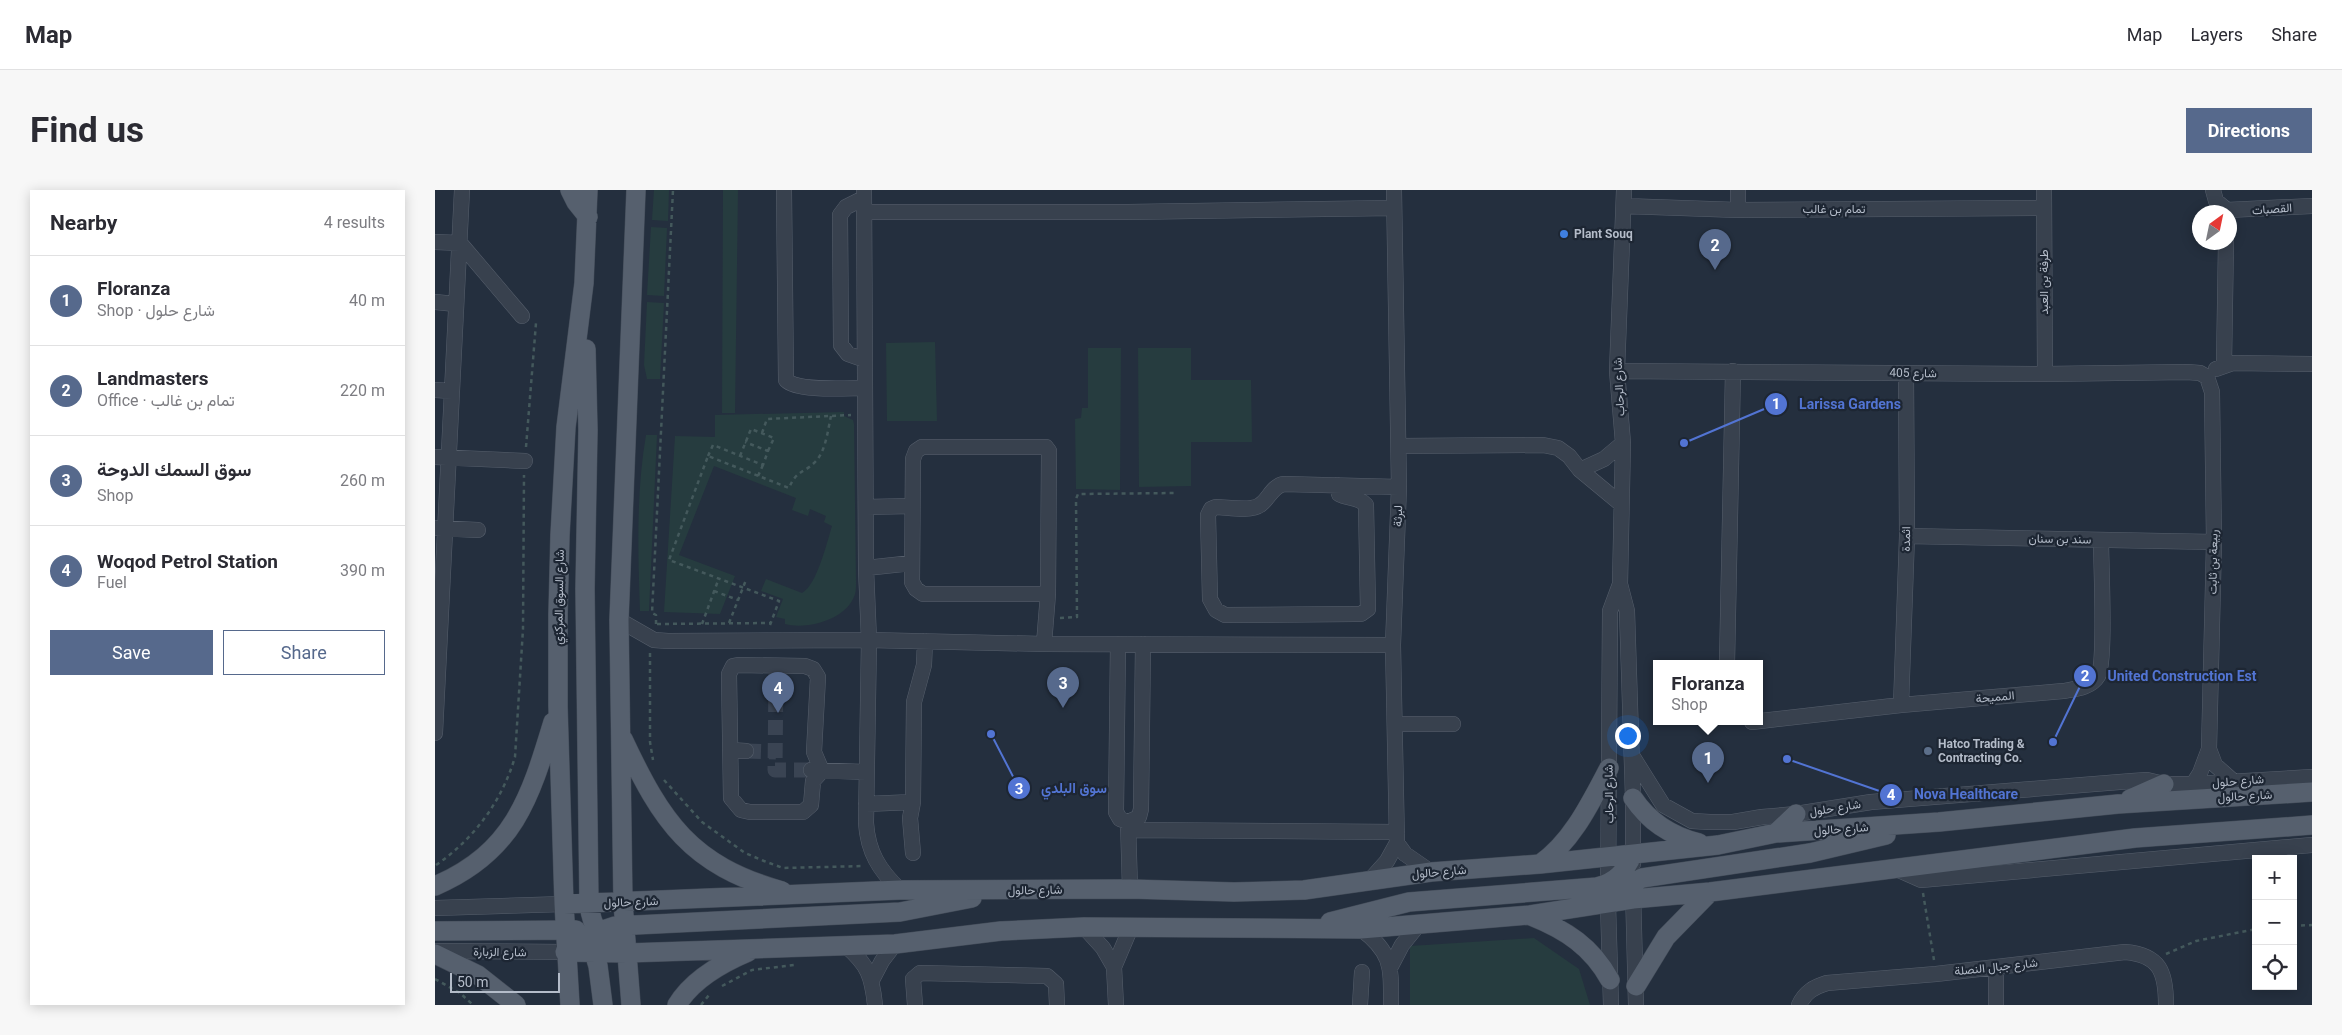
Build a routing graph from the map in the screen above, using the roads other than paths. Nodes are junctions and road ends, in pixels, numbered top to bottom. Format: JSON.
{"nodes":[{"id":1,"x":462,"y":190,"type":"edge"},
{"id":2,"x":570,"y":190,"type":"edge"},
{"id":3,"x":588,"y":190,"type":"edge"},
{"id":4,"x":636,"y":190,"type":"edge"},
{"id":5,"x":784,"y":190,"type":"edge"},
{"id":6,"x":1394,"y":190,"type":"edge"},
{"id":7,"x":1624,"y":190,"type":"edge"},
{"id":8,"x":1738,"y":190,"type":"edge"},
{"id":9,"x":2044,"y":190,"type":"edge"},
{"id":10,"x":2213,"y":190,"type":"edge"},
{"id":11,"x":864,"y":200,"type":"edge"},
{"id":12,"x":2221,"y":205,"type":"edge"},
{"id":13,"x":1625,"y":206,"type":"junction"},
{"id":14,"x":2312,"y":206,"type":"edge"},
{"id":15,"x":1394,"y":208,"type":"junction"},
{"id":16,"x":2044,"y":208,"type":"junction"},
{"id":17,"x":1738,"y":210,"type":"junction"},
{"id":18,"x":2237,"y":210,"type":"edge"},
{"id":19,"x":587,"y":217,"type":"junction"},
{"id":20,"x":435,"y":242,"type":"edge"},
{"id":21,"x":460,"y":243,"type":"junction"},
{"id":22,"x":2226,"y":250,"type":"edge"},
{"id":23,"x":584,"y":283,"type":"junction"},
{"id":24,"x":435,"y":302,"type":"edge"},
{"id":25,"x":455,"y":304,"type":"junction"},
{"id":26,"x":528,"y":315,"type":"road end"},
{"id":27,"x":865,"y":360,"type":"junction"},
{"id":28,"x":2312,"y":364,"type":"edge"},
{"id":29,"x":2224,"y":365,"type":"junction"},
{"id":30,"x":1617,"y":371,"type":"junction"},
{"id":31,"x":1733,"y":371,"type":"junction"},
{"id":32,"x":1906,"y":373,"type":"junction"},
{"id":33,"x":2045,"y":374,"type":"junction"},
{"id":34,"x":2207,"y":377,"type":"junction"},
{"id":35,"x":865,"y":388,"type":"junction"},
{"id":36,"x":435,"y":390,"type":"edge"},
{"id":37,"x":452,"y":391,"type":"junction"},
{"id":38,"x":1623,"y":443,"type":"junction"},
{"id":39,"x":1399,"y":446,"type":"junction"},
{"id":40,"x":442,"y":457,"type":"edge"},
{"id":41,"x":525,"y":461,"type":"road end"},
{"id":42,"x":1580,"y":470,"type":"junction"},
{"id":43,"x":1337,"y":486,"type":"junction"},
{"id":44,"x":1399,"y":487,"type":"junction"},
{"id":45,"x":1621,"y":504,"type":"junction"},
{"id":46,"x":912,"y":506,"type":"junction"},
{"id":47,"x":866,"y":507,"type":"junction"},
{"id":48,"x":440,"y":528,"type":"edge"},
{"id":49,"x":478,"y":530,"type":"dead end"},
{"id":50,"x":1907,"y":536,"type":"junction"},
{"id":51,"x":2101,"y":540,"type":"junction"},
{"id":52,"x":2214,"y":542,"type":"junction"},
{"id":53,"x":912,"y":564,"type":"junction"},
{"id":54,"x":866,"y":568,"type":"junction"},
{"id":55,"x":1620,"y":584,"type":"junction"},
{"id":56,"x":1048,"y":594,"type":"junction"},
{"id":57,"x":619,"y":620,"type":"junction"},
{"id":58,"x":869,"y":640,"type":"junction"},
{"id":59,"x":925,"y":641,"type":"junction"},
{"id":60,"x":772,"y":642,"type":"junction"},
{"id":61,"x":1044,"y":644,"type":"junction"},
{"id":62,"x":1118,"y":644,"type":"junction"},
{"id":63,"x":1143,"y":644,"type":"junction"},
{"id":64,"x":1393,"y":645,"type":"junction"},
{"id":65,"x":1727,"y":660,"type":"edge"},
{"id":66,"x":776,"y":669,"type":"junction"},
{"id":67,"x":1901,"y":705,"type":"junction"},
{"id":68,"x":558,"y":706,"type":"junction"},
{"id":69,"x":435,"y":718,"type":"edge"},
{"id":70,"x":1763,"y":721,"type":"edge"},
{"id":71,"x":1395,"y":724,"type":"junction"},
{"id":72,"x":1453,"y":724,"type":"dead end"},
{"id":73,"x":435,"y":733,"type":"edge"},
{"id":74,"x":620,"y":734,"type":"junction"},
{"id":75,"x":2209,"y":748,"type":"junction"},
{"id":76,"x":730,"y":750,"type":"junction"},
{"id":77,"x":746,"y":751,"type":"tunnel mouth"},
{"id":78,"x":1631,"y":753,"type":"junction"},
{"id":79,"x":1609,"y":768,"type":"junction"},
{"id":80,"x":816,"y":770,"type":"junction"},
{"id":81,"x":866,"y":772,"type":"junction"},
{"id":82,"x":2312,"y":777,"type":"edge"},
{"id":83,"x":2232,"y":780,"type":"junction"},
{"id":84,"x":2163,"y":784,"type":"junction"},
{"id":85,"x":2193,"y":784,"type":"junction"},
{"id":86,"x":2312,"y":792,"type":"edge"},
{"id":87,"x":1633,"y":798,"type":"junction"},
{"id":88,"x":913,"y":802,"type":"junction"},
{"id":89,"x":866,"y":804,"type":"junction"},
{"id":90,"x":2118,"y":804,"type":"junction"},
{"id":91,"x":1796,"y":814,"type":"junction"},
{"id":92,"x":1939,"y":822,"type":"junction"},
{"id":93,"x":1128,"y":826,"type":"junction"},
{"id":94,"x":2312,"y":826,"type":"edge"},
{"id":95,"x":1776,"y":833,"type":"junction"},
{"id":96,"x":1397,"y":837,"type":"junction"},
{"id":97,"x":1717,"y":845,"type":"junction"},
{"id":98,"x":2312,"y":845,"type":"edge"},
{"id":99,"x":913,"y":853,"type":"dead end"},
{"id":100,"x":1633,"y":854,"type":"junction"},
{"id":101,"x":1610,"y":856,"type":"junction"},
{"id":102,"x":1540,"y":864,"type":"junction"},
{"id":103,"x":1893,"y":868,"type":"junction"},
{"id":104,"x":1431,"y":872,"type":"junction"},
{"id":105,"x":1370,"y":880,"type":"junction"},
{"id":106,"x":1609,"y":884,"type":"junction"},
{"id":107,"x":435,"y":886,"type":"edge"},
{"id":108,"x":1130,"y":889,"type":"junction"},
{"id":109,"x":900,"y":890,"type":"junction"},
{"id":110,"x":1015,"y":890,"type":"junction"},
{"id":111,"x":1633,"y":891,"type":"junction"},
{"id":112,"x":1710,"y":892,"type":"junction"},
{"id":113,"x":797,"y":896,"type":"junction"},
{"id":114,"x":589,"y":903,"type":"junction"},
{"id":115,"x":623,"y":903,"type":"junction"},
{"id":116,"x":564,"y":904,"type":"junction"},
{"id":117,"x":1608,"y":904,"type":"junction"},
{"id":118,"x":435,"y":908,"type":"edge"},
{"id":119,"x":1530,"y":915,"type":"junction"},
{"id":120,"x":1419,"y":924,"type":"junction"},
{"id":121,"x":625,"y":925,"type":"junction"},
{"id":122,"x":1084,"y":927,"type":"junction"},
{"id":123,"x":1131,"y":927,"type":"junction"},
{"id":124,"x":1303,"y":929,"type":"junction"},
{"id":125,"x":1361,"y":929,"type":"junction"},
{"id":126,"x":590,"y":930,"type":"junction"},
{"id":127,"x":565,"y":931,"type":"junction"},
{"id":128,"x":435,"y":932,"type":"edge"},
{"id":129,"x":895,"y":944,"type":"junction"},
{"id":130,"x":846,"y":946,"type":"junction"},
{"id":131,"x":757,"y":948,"type":"junction"},
{"id":132,"x":435,"y":952,"type":"edge"},
{"id":133,"x":565,"y":952,"type":"junction"},
{"id":134,"x":594,"y":953,"type":"junction"},
{"id":135,"x":627,"y":953,"type":"junction"},
{"id":136,"x":1391,"y":966,"type":"junction"},
{"id":137,"x":1114,"y":967,"type":"junction"},
{"id":138,"x":1996,"y":968,"type":"junction"},
{"id":139,"x":1362,"y":972,"type":"dead end"},
{"id":140,"x":872,"y":980,"type":"junction"},
{"id":141,"x":1610,"y":980,"type":"junction"},
{"id":142,"x":1636,"y":986,"type":"junction"},
{"id":143,"x":516,"y":1005,"type":"edge"},
{"id":144,"x":570,"y":1005,"type":"edge"},
{"id":145,"x":603,"y":1005,"type":"edge"},
{"id":146,"x":631,"y":1005,"type":"edge"},
{"id":147,"x":677,"y":1005,"type":"edge"},
{"id":148,"x":875,"y":1005,"type":"edge"},
{"id":149,"x":915,"y":1005,"type":"edge"},
{"id":150,"x":1057,"y":1005,"type":"edge"},
{"id":151,"x":1116,"y":1005,"type":"edge"},
{"id":152,"x":1361,"y":1005,"type":"edge"},
{"id":153,"x":1391,"y":1005,"type":"edge"},
{"id":154,"x":1611,"y":1005,"type":"edge"},
{"id":155,"x":1636,"y":1005,"type":"edge"},
{"id":156,"x":1799,"y":1005,"type":"edge"},
{"id":157,"x":1996,"y":1005,"type":"edge"},
{"id":158,"x":2166,"y":1005,"type":"edge"}],
"edges":[{"from":1,"to":21,"type":"street"},
{"from":2,"to":19,"type":"main road"},
{"from":3,"to":19,"type":"main road","name":"شارع السوق المركزي"},
{"from":4,"to":57,"type":"main road"},
{"from":5,"to":35,"type":"street"},
{"from":6,"to":15,"type":"street","name":"لبرثة"},
{"from":7,"to":13,"type":"street","name":"شارع الرحاب"},
{"from":8,"to":17,"type":"street"},
{"from":9,"to":16,"type":"street","name":"طرفة بن العبد"},
{"from":10,"to":12,"type":"street","name":"القصبات"},
{"from":11,"to":15,"type":"street"},
{"from":11,"to":27,"type":"street"},
{"from":11,"to":27,"type":"street"},
{"from":13,"to":17,"type":"street","name":"تمام بن غالب"},
{"from":13,"to":30,"type":"street","name":"شارع الرحاب"},
{"from":14,"to":18,"type":"street","name":"القصبات"},
{"from":15,"to":39,"type":"street","name":"لبرثة"},
{"from":16,"to":17,"type":"street","name":"تمام بن غالب"},
{"from":16,"to":33,"type":"street","name":"طرفة بن العبد"},
{"from":19,"to":23,"type":"main road","name":"شارع السوق المركزي"},
{"from":20,"to":21,"type":"street"},
{"from":21,"to":25,"type":"street"},
{"from":21,"to":26,"type":"street"},
{"from":22,"to":29,"type":"street"},
{"from":23,"to":68,"type":"main road","name":"شارع السوق المركزي"},
{"from":23,"to":114,"type":"main road"},
{"from":24,"to":25,"type":"street"},
{"from":25,"to":37,"type":"street"},
{"from":27,"to":35,"type":"street"},
{"from":28,"to":29,"type":"street"},
{"from":29,"to":34,"type":"street"},
{"from":30,"to":31,"type":"street","name":"شارع 405"},
{"from":30,"to":38,"type":"street","name":"شارع الرحاب"},
{"from":31,"to":32,"type":"street","name":"شارع 405"},
{"from":31,"to":65,"type":"street"},
{"from":32,"to":33,"type":"street","name":"شارع 405"},
{"from":32,"to":50,"type":"street","name":"اثمدة"},
{"from":33,"to":34,"type":"street","name":"شارع 405"},
{"from":34,"to":52,"type":"street","name":"ربيعة بن ثابت"},
{"from":35,"to":47,"type":"street"},
{"from":36,"to":37,"type":"street"},
{"from":37,"to":40,"type":"street"},
{"from":38,"to":42,"type":"street"},
{"from":38,"to":45,"type":"street","name":"شارع الرحاب"},
{"from":39,"to":42,"type":"street"},
{"from":39,"to":44,"type":"street","name":"لبرثة"},
{"from":40,"to":41,"type":"street"},
{"from":40,"to":48,"type":"street"},
{"from":42,"to":45,"type":"street"},
{"from":43,"to":43,"type":"street"},
{"from":43,"to":44,"type":"street"},
{"from":44,"to":64,"type":"street","name":"لبرثة"},
{"from":45,"to":55,"type":"street","name":"شارع الرحاب"},
{"from":46,"to":47,"type":"street"},
{"from":46,"to":53,"type":"street"},
{"from":46,"to":56,"type":"street"},
{"from":47,"to":54,"type":"street"},
{"from":48,"to":49,"type":"street"},
{"from":48,"to":69,"type":"street"},
{"from":50,"to":51,"type":"street","name":"سند بن سنان"},
{"from":50,"to":67,"type":"street","name":"اثمدة"},
{"from":51,"to":52,"type":"street","name":"سند بن سنان"},
{"from":51,"to":67,"type":"street","name":"المميحة"},
{"from":52,"to":75,"type":"street","name":"ربيعة بن ثابت"},
{"from":53,"to":54,"type":"street"},
{"from":53,"to":56,"type":"street"},
{"from":54,"to":58,"type":"street"},
{"from":55,"to":78,"type":"street","name":"شارع الرحاب"},
{"from":55,"to":79,"type":"street","name":"شارع الرحاب"},
{"from":56,"to":61,"type":"street"},
{"from":57,"to":60,"type":"street"},
{"from":57,"to":74,"type":"main road"},
{"from":58,"to":59,"type":"street"},
{"from":58,"to":60,"type":"street"},
{"from":58,"to":81,"type":"street"},
{"from":59,"to":61,"type":"street"},
{"from":59,"to":88,"type":"street"},
{"from":60,"to":66,"type":"street"},
{"from":61,"to":62,"type":"street"},
{"from":62,"to":63,"type":"street"},
{"from":62,"to":93,"type":"street"},
{"from":63,"to":64,"type":"street"},
{"from":63,"to":93,"type":"street"},
{"from":64,"to":71,"type":"street","name":"لبرثة"},
{"from":66,"to":76,"type":"street"},
{"from":66,"to":80,"type":"street"},
{"from":67,"to":70,"type":"street","name":"المميحة"},
{"from":68,"to":107,"type":"main road"},
{"from":68,"to":116,"type":"main road","name":"شارع السوق المركزي"},
{"from":69,"to":73,"type":"street"},
{"from":71,"to":72,"type":"street"},
{"from":71,"to":96,"type":"street","name":"لبرثة"},
{"from":74,"to":113,"type":"main road"},
{"from":74,"to":115,"type":"main road"},
{"from":75,"to":83,"type":"street","name":"ربيعة بن ثابت"},
{"from":75,"to":85,"type":"street","name":"ربيعة بن ثابت"},
{"from":76,"to":77,"type":"street"},
{"from":76,"to":80,"type":"street"},
{"from":78,"to":87,"type":"street","name":"شارع الرحاب"},
{"from":78,"to":91,"type":"street","name":"شارع حلول"},
{"from":79,"to":101,"type":"street","name":"شارع الرحاب"},
{"from":79,"to":102,"type":"main road"},
{"from":80,"to":81,"type":"street"},
{"from":81,"to":89,"type":"street"},
{"from":82,"to":83,"type":"street","name":"شارع حلول"},
{"from":83,"to":85,"type":"street","name":"شارع حلول"},
{"from":84,"to":85,"type":"street","name":"شارع حلول"},
{"from":84,"to":90,"type":"main road"},
{"from":84,"to":91,"type":"street","name":"شارع حلول"},
{"from":86,"to":90,"type":"main road","name":"شارع حالول"},
{"from":87,"to":97,"type":"main road"},
{"from":87,"to":100,"type":"street","name":"شارع الرحاب"},
{"from":88,"to":89,"type":"street"},
{"from":88,"to":99,"type":"street"},
{"from":89,"to":109,"type":"street"},
{"from":90,"to":92,"type":"main road","name":"شارع حالول"},
{"from":91,"to":95,"type":"main road"},
{"from":92,"to":95,"type":"main road","name":"شارع حالول"},
{"from":92,"to":111,"type":"main road"},
{"from":93,"to":96,"type":"street"},
{"from":93,"to":108,"type":"street"},
{"from":94,"to":103,"type":"main road"},
{"from":95,"to":97,"type":"main road","name":"شارع حالول"},
{"from":96,"to":104,"type":"street"},
{"from":96,"to":105,"type":"street"},
{"from":97,"to":100,"type":"main road","name":"شارع حالول"},
{"from":98,"to":103,"type":"street"},
{"from":100,"to":101,"type":"main road","name":"شارع حالول"},
{"from":100,"to":106,"type":"main road"},
{"from":100,"to":111,"type":"street","name":"شارع الرحاب"},
{"from":101,"to":102,"type":"main road","name":"شارع حالول"},
{"from":101,"to":106,"type":"street","name":"شارع الرحاب"},
{"from":102,"to":104,"type":"main road","name":"شارع حالول"},
{"from":103,"to":112,"type":"main road"},
{"from":104,"to":105,"type":"main road","name":"شارع حالول"},
{"from":105,"to":108,"type":"main road","name":"شارع حالول"},
{"from":106,"to":117,"type":"street","name":"شارع الرحاب"},
{"from":106,"to":124,"type":"main road"},
{"from":108,"to":110,"type":"main road","name":"شارع حالول"},
{"from":109,"to":110,"type":"main road","name":"شارع حالول"},
{"from":109,"to":113,"type":"main road","name":"شارع حالول"},
{"from":110,"to":121,"type":"main road"},
{"from":111,"to":112,"type":"main road"},
{"from":111,"to":117,"type":"main road"},
{"from":111,"to":142,"type":"street","name":"شارع الرحاب"},
{"from":112,"to":142,"type":"main road"},
{"from":113,"to":115,"type":"main road","name":"شارع حالول"},
{"from":114,"to":115,"type":"main road","name":"شارع حالول"},
{"from":114,"to":116,"type":"main road","name":"شارع حالول"},
{"from":114,"to":126,"type":"main road"},
{"from":115,"to":121,"type":"main road"},
{"from":115,"to":126,"type":"main road"},
{"from":116,"to":118,"type":"street"},
{"from":116,"to":126,"type":"main road"},
{"from":116,"to":127,"type":"main road","name":"شارع السوق المركزي"},
{"from":117,"to":119,"type":"main road"},
{"from":117,"to":141,"type":"street","name":"شارع الرحاب"},
{"from":119,"to":120,"type":"main road"},
{"from":119,"to":141,"type":"main road"},
{"from":120,"to":125,"type":"main road"},
{"from":120,"to":136,"type":"street"},
{"from":121,"to":126,"type":"main road"},
{"from":121,"to":135,"type":"main road"},
{"from":122,"to":123,"type":"main road"},
{"from":122,"to":129,"type":"main road"},
{"from":122,"to":137,"type":"street"},
{"from":123,"to":124,"type":"main road"},
{"from":123,"to":137,"type":"street"},
{"from":124,"to":125,"type":"main road"},
{"from":125,"to":136,"type":"street"},
{"from":126,"to":127,"type":"main road"},
{"from":126,"to":133,"type":"main road"},
{"from":126,"to":134,"type":"main road"},
{"from":126,"to":135,"type":"main road"},
{"from":127,"to":128,"type":"main road"},
{"from":127,"to":133,"type":"main road","name":"شارع السوق المركزي"},
{"from":129,"to":130,"type":"main road"},
{"from":129,"to":140,"type":"street"},
{"from":130,"to":131,"type":"main road"},
{"from":130,"to":140,"type":"street"},
{"from":131,"to":135,"type":"main road"},
{"from":131,"to":147,"type":"main road"},
{"from":132,"to":133,"type":"street","name":"شارع الزبارة"},
{"from":132,"to":143,"type":"main road"},
{"from":133,"to":134,"type":"main road"},
{"from":133,"to":144,"type":"main road","name":"شارع السوق المركزي"},
{"from":134,"to":135,"type":"main road"},
{"from":134,"to":145,"type":"main road"},
{"from":135,"to":146,"type":"main road"},
{"from":136,"to":153,"type":"street"},
{"from":137,"to":151,"type":"street"},
{"from":138,"to":156,"type":"street","name":"شارع جبال النصلة"},
{"from":138,"to":157,"type":"street"},
{"from":138,"to":158,"type":"street","name":"شارع جبال النصلة"},
{"from":139,"to":152,"type":"street"},
{"from":140,"to":148,"type":"street"},
{"from":141,"to":154,"type":"street","name":"شارع الرحاب"},
{"from":142,"to":155,"type":"street","name":"شارع الرحاب"},
{"from":149,"to":150,"type":"street"}]}
